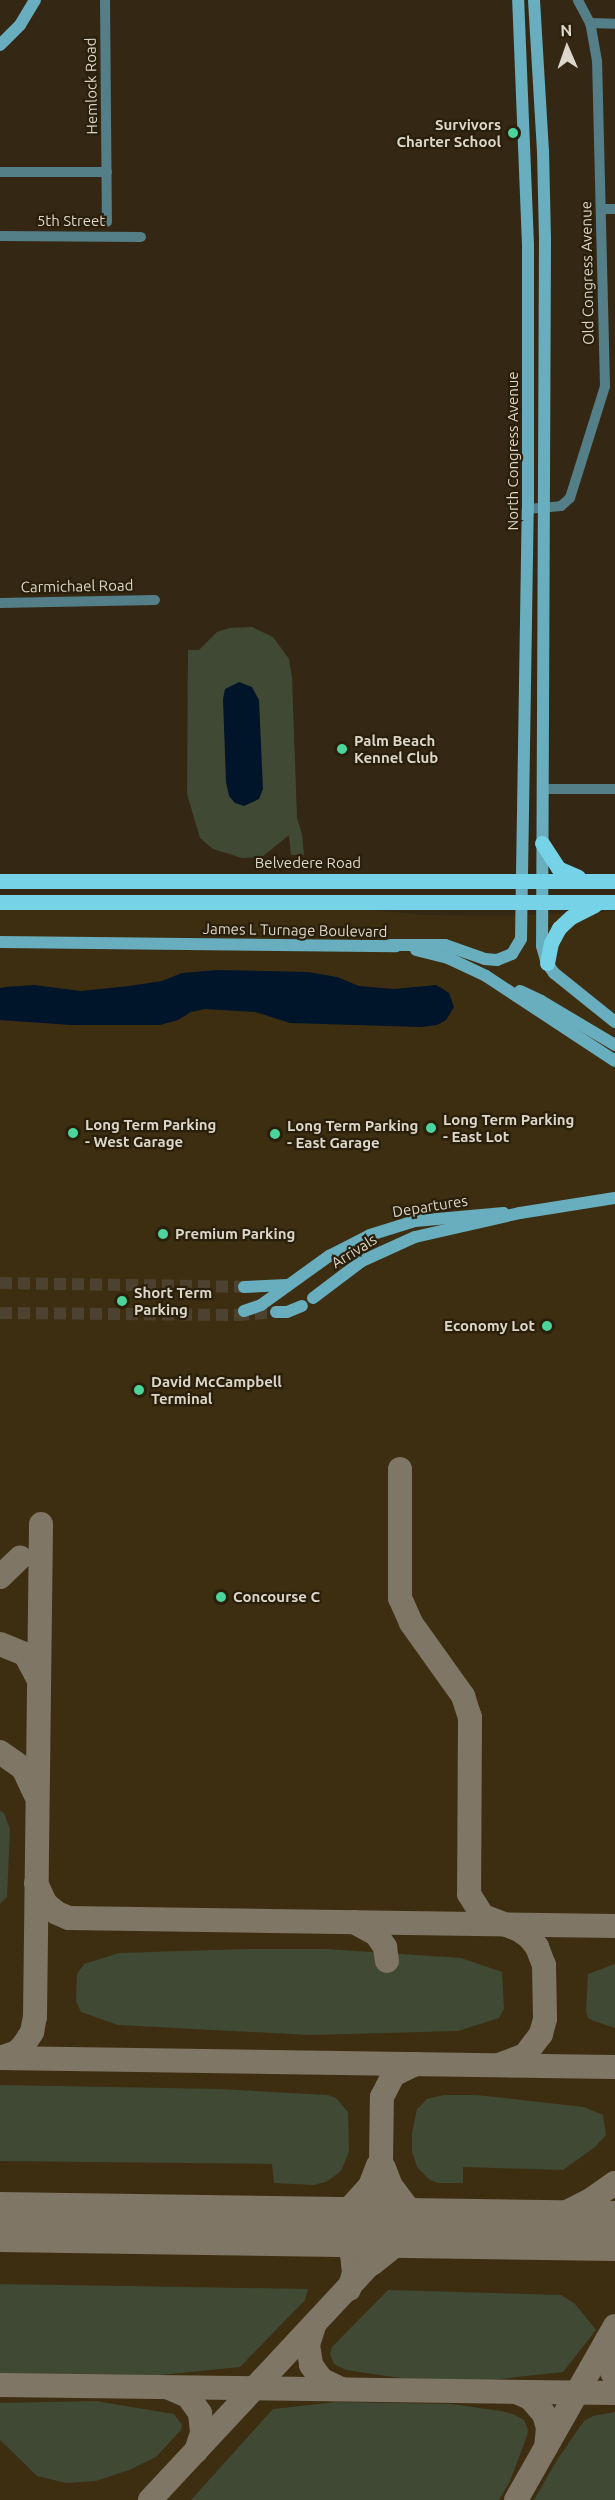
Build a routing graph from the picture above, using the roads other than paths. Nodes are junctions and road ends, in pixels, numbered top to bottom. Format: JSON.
{"nodes":[{"id":1,"x":35,"y":0,"type":"edge"},
{"id":2,"x":105,"y":0,"type":"edge"},
{"id":3,"x":518,"y":0,"type":"edge"},
{"id":4,"x":534,"y":0,"type":"edge"},
{"id":5,"x":578,"y":0,"type":"edge"},
{"id":6,"x":590,"y":23,"type":"junction"},
{"id":7,"x":615,"y":24,"type":"edge"},
{"id":8,"x":0,"y":45,"type":"edge"},
{"id":9,"x":0,"y":172,"type":"edge"},
{"id":10,"x":107,"y":172,"type":"junction"},
{"id":11,"x":601,"y":209,"type":"junction"},
{"id":12,"x":615,"y":209,"type":"edge"},
{"id":13,"x":107,"y":222,"type":"dead end"},
{"id":14,"x":0,"y":236,"type":"edge"},
{"id":15,"x":141,"y":237,"type":"dead end"},
{"id":16,"x":615,"y":307,"type":"edge"},
{"id":17,"x":607,"y":315,"type":"edge"},
{"id":18,"x":545,"y":508,"type":"junction"},
{"id":19,"x":528,"y":509,"type":"junction"},
{"id":20,"x":155,"y":600,"type":"dead end"},
{"id":21,"x":0,"y":603,"type":"edge"},
{"id":22,"x":543,"y":789,"type":"junction"},
{"id":23,"x":615,"y":789,"type":"edge"},
{"id":24,"x":542,"y":843,"type":"junction"},
{"id":25,"x":0,"y":881,"type":"edge"},
{"id":26,"x":520,"y":881,"type":"junction"},
{"id":27,"x":542,"y":881,"type":"junction"},
{"id":28,"x":596,"y":881,"type":"junction"},
{"id":29,"x":615,"y":881,"type":"edge"},
{"id":30,"x":0,"y":902,"type":"edge"},
{"id":31,"x":608,"y":902,"type":"edge"},
{"id":32,"x":521,"y":903,"type":"junction"},
{"id":33,"x":541,"y":903,"type":"junction"},
{"id":34,"x":0,"y":944,"type":"edge"},
{"id":35,"x":390,"y":945,"type":"junction"},
{"id":36,"x":547,"y":963,"type":"junction"},
{"id":37,"x":498,"y":982,"type":"junction"},
{"id":38,"x":615,"y":1022,"type":"edge"},
{"id":39,"x":615,"y":1045,"type":"edge"},
{"id":40,"x":615,"y":1061,"type":"edge"},
{"id":41,"x":615,"y":1198,"type":"edge"},
{"id":42,"x":520,"y":1213,"type":"junction"},
{"id":43,"x":288,"y":1285,"type":"junction"},
{"id":44,"x":244,"y":1287,"type":"tunnel mouth"},
{"id":45,"x":313,"y":1298,"type":"dead end"},
{"id":46,"x":302,"y":1306,"type":"dead end"},
{"id":47,"x":244,"y":1311,"type":"dead end"},
{"id":48,"x":276,"y":1312,"type":"tunnel mouth"}],
"edges":[{"from":1,"to":8,"type":"street"},
{"from":2,"to":10,"type":"street","name":"Hemlock Road"},
{"from":3,"to":19,"type":"street","name":"North Congress Avenue"},
{"from":4,"to":18,"type":"street"},
{"from":5,"to":6,"type":"street","name":"Old Congress Avenue"},
{"from":6,"to":7,"type":"street"},
{"from":6,"to":11,"type":"street","name":"Old Congress Avenue"},
{"from":9,"to":10,"type":"street"},
{"from":10,"to":13,"type":"street","name":"Hemlock Road"},
{"from":11,"to":12,"type":"street"},
{"from":11,"to":17,"type":"street","name":"Old Congress Avenue"},
{"from":14,"to":15,"type":"street","name":"5th Street"},
{"from":16,"to":17,"type":"street"},
{"from":17,"to":18,"type":"street","name":"Old Congress Avenue"},
{"from":18,"to":19,"type":"street","name":"Old Congress Avenue"},
{"from":18,"to":22,"type":"street"},
{"from":19,"to":26,"type":"street","name":"North Congress Avenue"},
{"from":20,"to":21,"type":"street","name":"Carmichael Road"},
{"from":22,"to":23,"type":"street"},
{"from":22,"to":24,"type":"street"},
{"from":24,"to":27,"type":"street"},
{"from":24,"to":28,"type":"main road"},
{"from":25,"to":26,"type":"main road","name":"Belvedere Road"},
{"from":26,"to":27,"type":"main road","name":"Belvedere Road"},
{"from":26,"to":32,"type":"street","name":"North Congress Avenue"},
{"from":27,"to":28,"type":"main road","name":"Belvedere Road"},
{"from":27,"to":33,"type":"street"},
{"from":28,"to":29,"type":"main road","name":"Belvedere Road"},
{"from":30,"to":32,"type":"main road"},
{"from":31,"to":33,"type":"main road"},
{"from":31,"to":36,"type":"main road"},
{"from":32,"to":33,"type":"main road"},
{"from":32,"to":35,"type":"street","name":"North Congress Avenue"},
{"from":33,"to":36,"type":"street"},
{"from":34,"to":35,"type":"street","name":"James L Turnage Boulevard"},
{"from":35,"to":37,"type":"street","name":"James L Turnage Boulevard"},
{"from":36,"to":38,"type":"street"},
{"from":37,"to":39,"type":"street"},
{"from":37,"to":40,"type":"street","name":"James L Turnage Boulevard"},
{"from":41,"to":42,"type":"street"},
{"from":42,"to":43,"type":"street","name":"Departures"},
{"from":42,"to":45,"type":"street","name":"Arrivals"},
{"from":43,"to":44,"type":"street"},
{"from":43,"to":47,"type":"street","name":"Departures"},
{"from":46,"to":48,"type":"street"}]}
